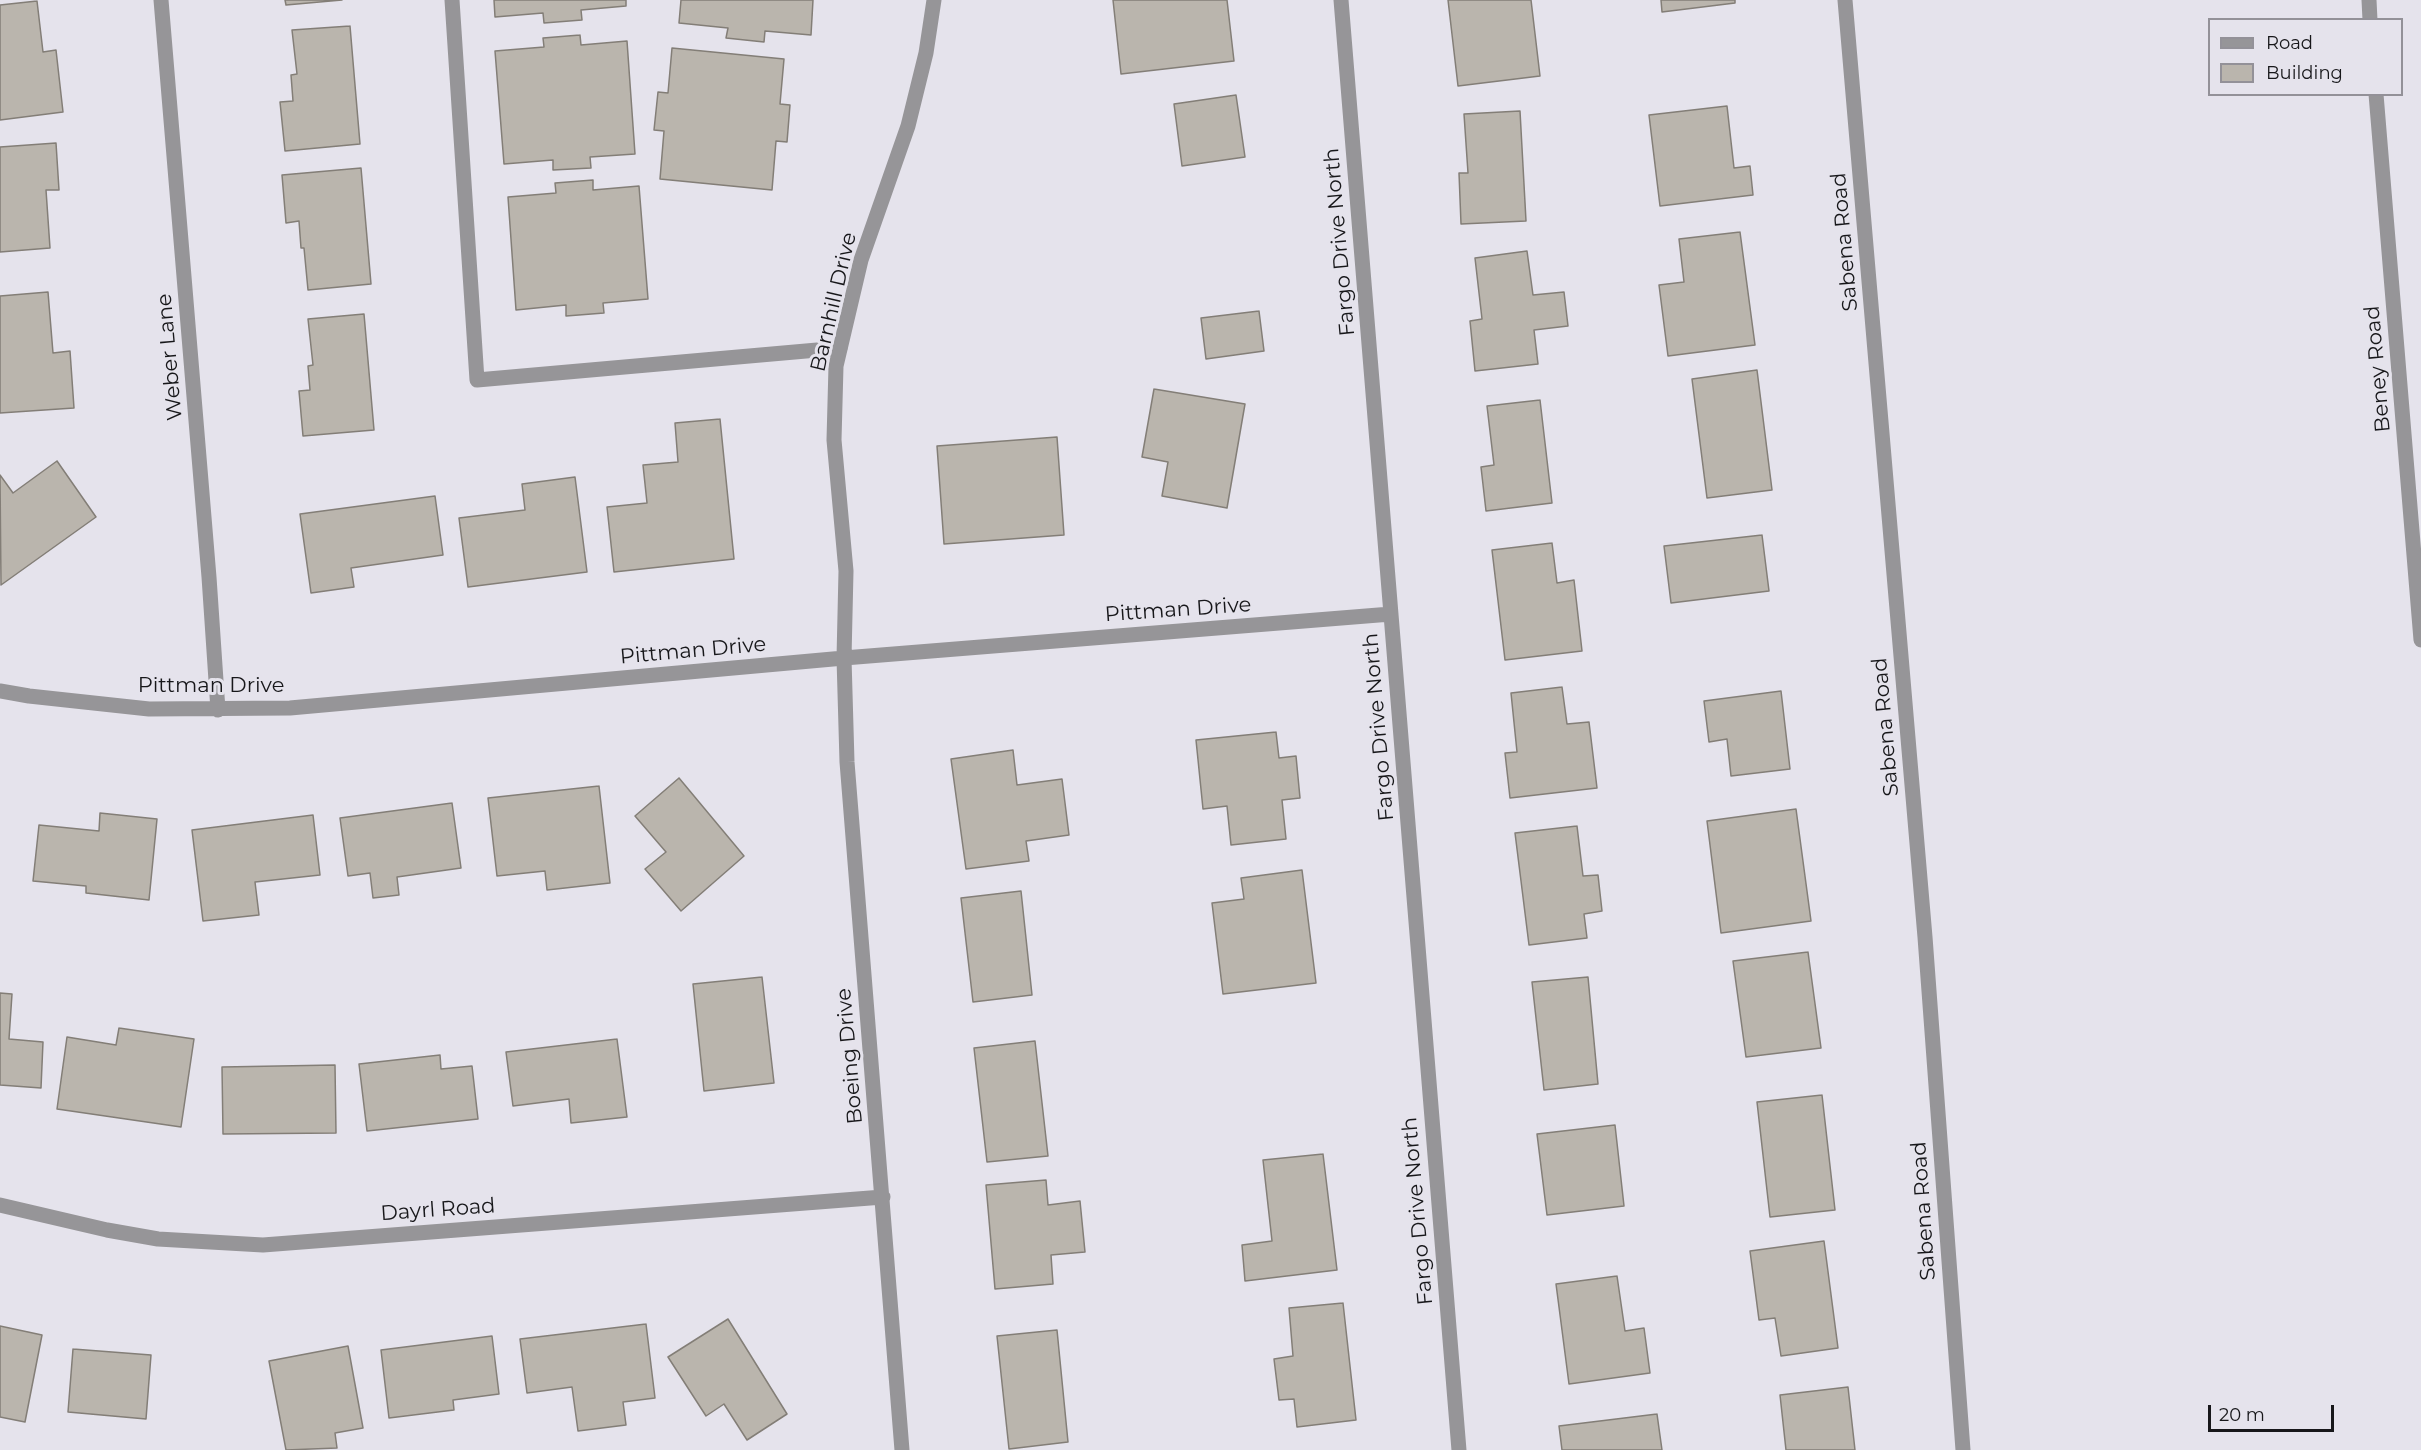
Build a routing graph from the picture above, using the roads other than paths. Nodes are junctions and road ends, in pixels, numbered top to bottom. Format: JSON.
{"nodes":[{"id":1,"x":161,"y":0,"type":"edge"},
{"id":2,"x":452,"y":0,"type":"edge"},
{"id":3,"x":934,"y":0,"type":"edge"},
{"id":4,"x":1341,"y":0,"type":"edge"},
{"id":5,"x":1845,"y":0,"type":"edge"},
{"id":6,"x":2369,"y":0,"type":"edge"},
{"id":7,"x":2370,"y":18,"type":"edge"},
{"id":8,"x":2376,"y":96,"type":"edge"},
{"id":9,"x":840,"y":348,"type":"junction"},
{"id":10,"x":2415,"y":482,"type":"edge"},
{"id":11,"x":1391,"y":614,"type":"junction"},
{"id":12,"x":2421,"y":640,"type":"edge"},
{"id":13,"x":844,"y":658,"type":"junction"},
{"id":14,"x":0,"y":691,"type":"edge"},
{"id":15,"x":218,"y":710,"type":"junction"},
{"id":16,"x":883,"y":1197,"type":"junction"},
{"id":17,"x":0,"y":1205,"type":"edge"},
{"id":18,"x":902,"y":1450,"type":"edge"},
{"id":19,"x":1459,"y":1450,"type":"edge"},
{"id":20,"x":1964,"y":1450,"type":"edge"}],
"edges":[{"from":1,"to":15,"type":"street","name":"Weber Lane"},
{"from":2,"to":9,"type":"street"},
{"from":3,"to":9,"type":"street","name":"Barnhill Drive"},
{"from":4,"to":11,"type":"street","name":"Fargo Drive North"},
{"from":5,"to":20,"type":"street","name":"Sabena Road"},
{"from":6,"to":7,"type":"street"},
{"from":8,"to":10,"type":"street","name":"Beney Road"},
{"from":9,"to":13,"type":"street","name":"Barnhill Drive"},
{"from":10,"to":12,"type":"street","name":"Beney Road"},
{"from":11,"to":13,"type":"street","name":"Pittman Drive"},
{"from":11,"to":19,"type":"street","name":"Fargo Drive North"},
{"from":13,"to":15,"type":"street","name":"Pittman Drive"},
{"from":13,"to":16,"type":"street","name":"Boeing Drive"},
{"from":14,"to":15,"type":"street","name":"Pittman Drive"},
{"from":16,"to":17,"type":"street","name":"Dayrl Road"},
{"from":16,"to":18,"type":"street","name":"Boeing Drive"}]}
